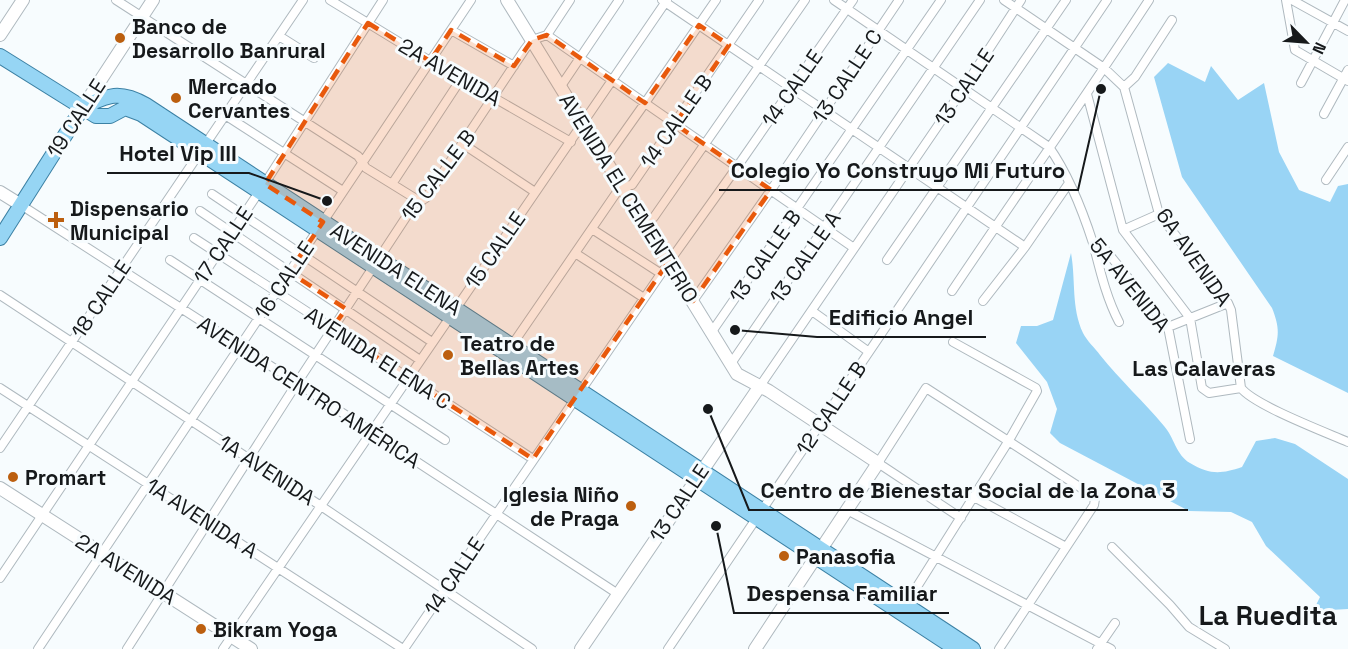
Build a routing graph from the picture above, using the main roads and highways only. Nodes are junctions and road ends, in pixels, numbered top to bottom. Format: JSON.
{"nodes":[{"id":1,"x":23,"y":0,"type":"edge"},
{"id":2,"x":153,"y":0,"type":"edge"},
{"id":3,"x":512,"y":2,"type":"edge"},
{"id":4,"x":0,"y":35,"type":"edge"},
{"id":5,"x":0,"y":56,"type":"edge"},
{"id":6,"x":82,"y":108,"type":"junction"},
{"id":7,"x":203,"y":148,"type":"junction"},
{"id":8,"x":0,"y":192,"type":"edge"},
{"id":9,"x":21,"y":205,"type":"junction"},
{"id":10,"x":0,"y":238,"type":"edge"},
{"id":11,"x":734,"y":370,"type":"junction"},
{"id":12,"x":760,"y":386,"type":"junction"},
{"id":13,"x":749,"y":400,"type":"junction"},
{"id":14,"x":698,"y":474,"type":"junction"},
{"id":15,"x":0,"y":488,"type":"edge"},
{"id":16,"x":819,"y":553,"type":"junction"},
{"id":17,"x":903,"y":609,"type":"junction"},
{"id":18,"x":251,"y":649,"type":"edge"},
{"id":19,"x":581,"y":649,"type":"edge"},
{"id":20,"x":754,"y":649,"type":"edge"},
{"id":21,"x":956,"y":649,"type":"edge"},
{"id":22,"x":973,"y":649,"type":"edge"}],
"edges":[{"from":1,"to":4,"type":"main road"},
{"from":2,"to":6,"type":"main road","name":"19 CALLE"},
{"from":3,"to":11,"type":"main road","name":"AVENIDA EL CEMENTERIO"},
{"from":5,"to":6,"type":"main road","name":"AVENIDA ELENA"},
{"from":6,"to":7,"type":"main road","name":"AVENIDA ELENA"},
{"from":6,"to":7,"type":"main road","name":"AVENIDA ELENA"},
{"from":6,"to":9,"type":"main road","name":"19 CALLE"},
{"from":7,"to":14,"type":"main road","name":"AVENIDA ELENA"},
{"from":8,"to":9,"type":"main road","name":"AVENIDA CENTRO AMÉRICA"},
{"from":9,"to":10,"type":"main road","name":"19 CALLE"},
{"from":11,"to":12,"type":"main road"},
{"from":11,"to":13,"type":"main road","name":"AVENIDA EL CEMENTERIO"},
{"from":12,"to":13,"type":"main road","name":"13 CALLE"},
{"from":12,"to":16,"type":"main road"},
{"from":13,"to":14,"type":"main road","name":"13 CALLE"},
{"from":14,"to":16,"type":"main road","name":"AVENIDA ELENA"},
{"from":14,"to":19,"type":"main road","name":"13 CALLE"},
{"from":15,"to":18,"type":"main road","name":"2A AVENIDA"},
{"from":16,"to":17,"type":"main road","name":"AVENIDA ELENA"},
{"from":16,"to":20,"type":"main road"},
{"from":17,"to":21,"type":"main road","name":"AVENIDA ELENA"},
{"from":17,"to":22,"type":"main road","name":"AVENIDA ELENA"}]}
